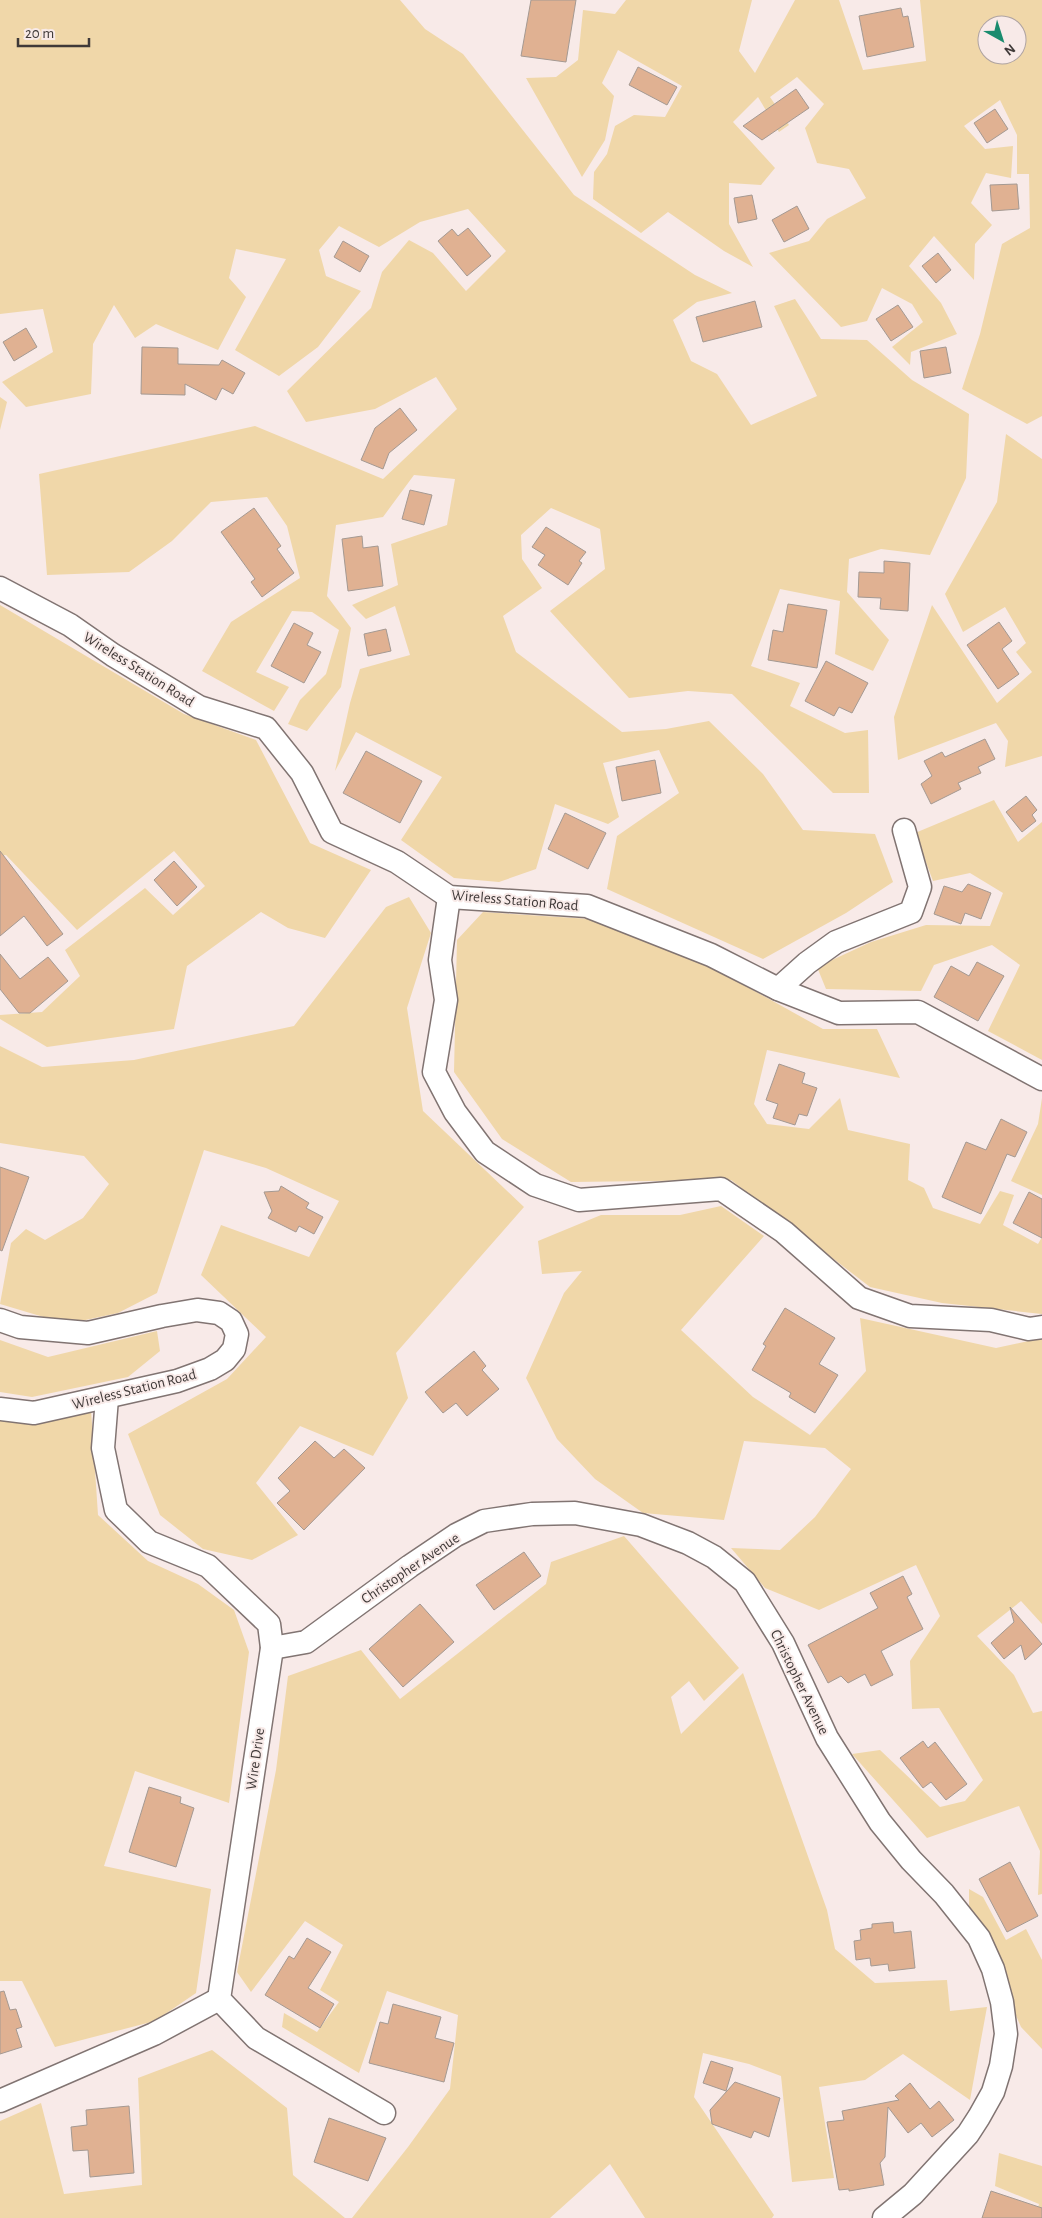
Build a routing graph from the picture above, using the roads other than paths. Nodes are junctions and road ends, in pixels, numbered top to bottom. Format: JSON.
{"nodes":[{"id":1,"x":0,"y":588,"type":"edge"},
{"id":2,"x":904,"y":830,"type":"dead end"},
{"id":3,"x":450,"y":897,"type":"junction"},
{"id":4,"x":778,"y":988,"type":"junction"},
{"id":5,"x":1042,"y":1079,"type":"edge"},
{"id":6,"x":0,"y":1320,"type":"edge"},
{"id":7,"x":1042,"y":1326,"type":"edge"},
{"id":8,"x":107,"y":1398,"type":"junction"},
{"id":9,"x":0,"y":1409,"type":"edge"},
{"id":10,"x":272,"y":1648,"type":"junction"},
{"id":11,"x":219,"y":1999,"type":"junction"},
{"id":12,"x":0,"y":2101,"type":"edge"},
{"id":13,"x":384,"y":2113,"type":"dead end"},
{"id":14,"x":884,"y":2218,"type":"edge"}],
"edges":[{"from":1,"to":3,"type":"street","name":"Wireless Station Road"},
{"from":2,"to":4,"type":"street"},
{"from":3,"to":4,"type":"street","name":"Wireless Station Road"},
{"from":3,"to":7,"type":"street"},
{"from":4,"to":5,"type":"street","name":"Wireless Station Road"},
{"from":6,"to":8,"type":"street","name":"Wireless Station Road"},
{"from":8,"to":9,"type":"street","name":"Wireless Station Road"},
{"from":8,"to":10,"type":"street","name":"Wire Drive"},
{"from":10,"to":11,"type":"street","name":"Wire Drive"},
{"from":10,"to":14,"type":"street","name":"Christopher Avenue"},
{"from":11,"to":12,"type":"street"},
{"from":11,"to":13,"type":"street"}]}
